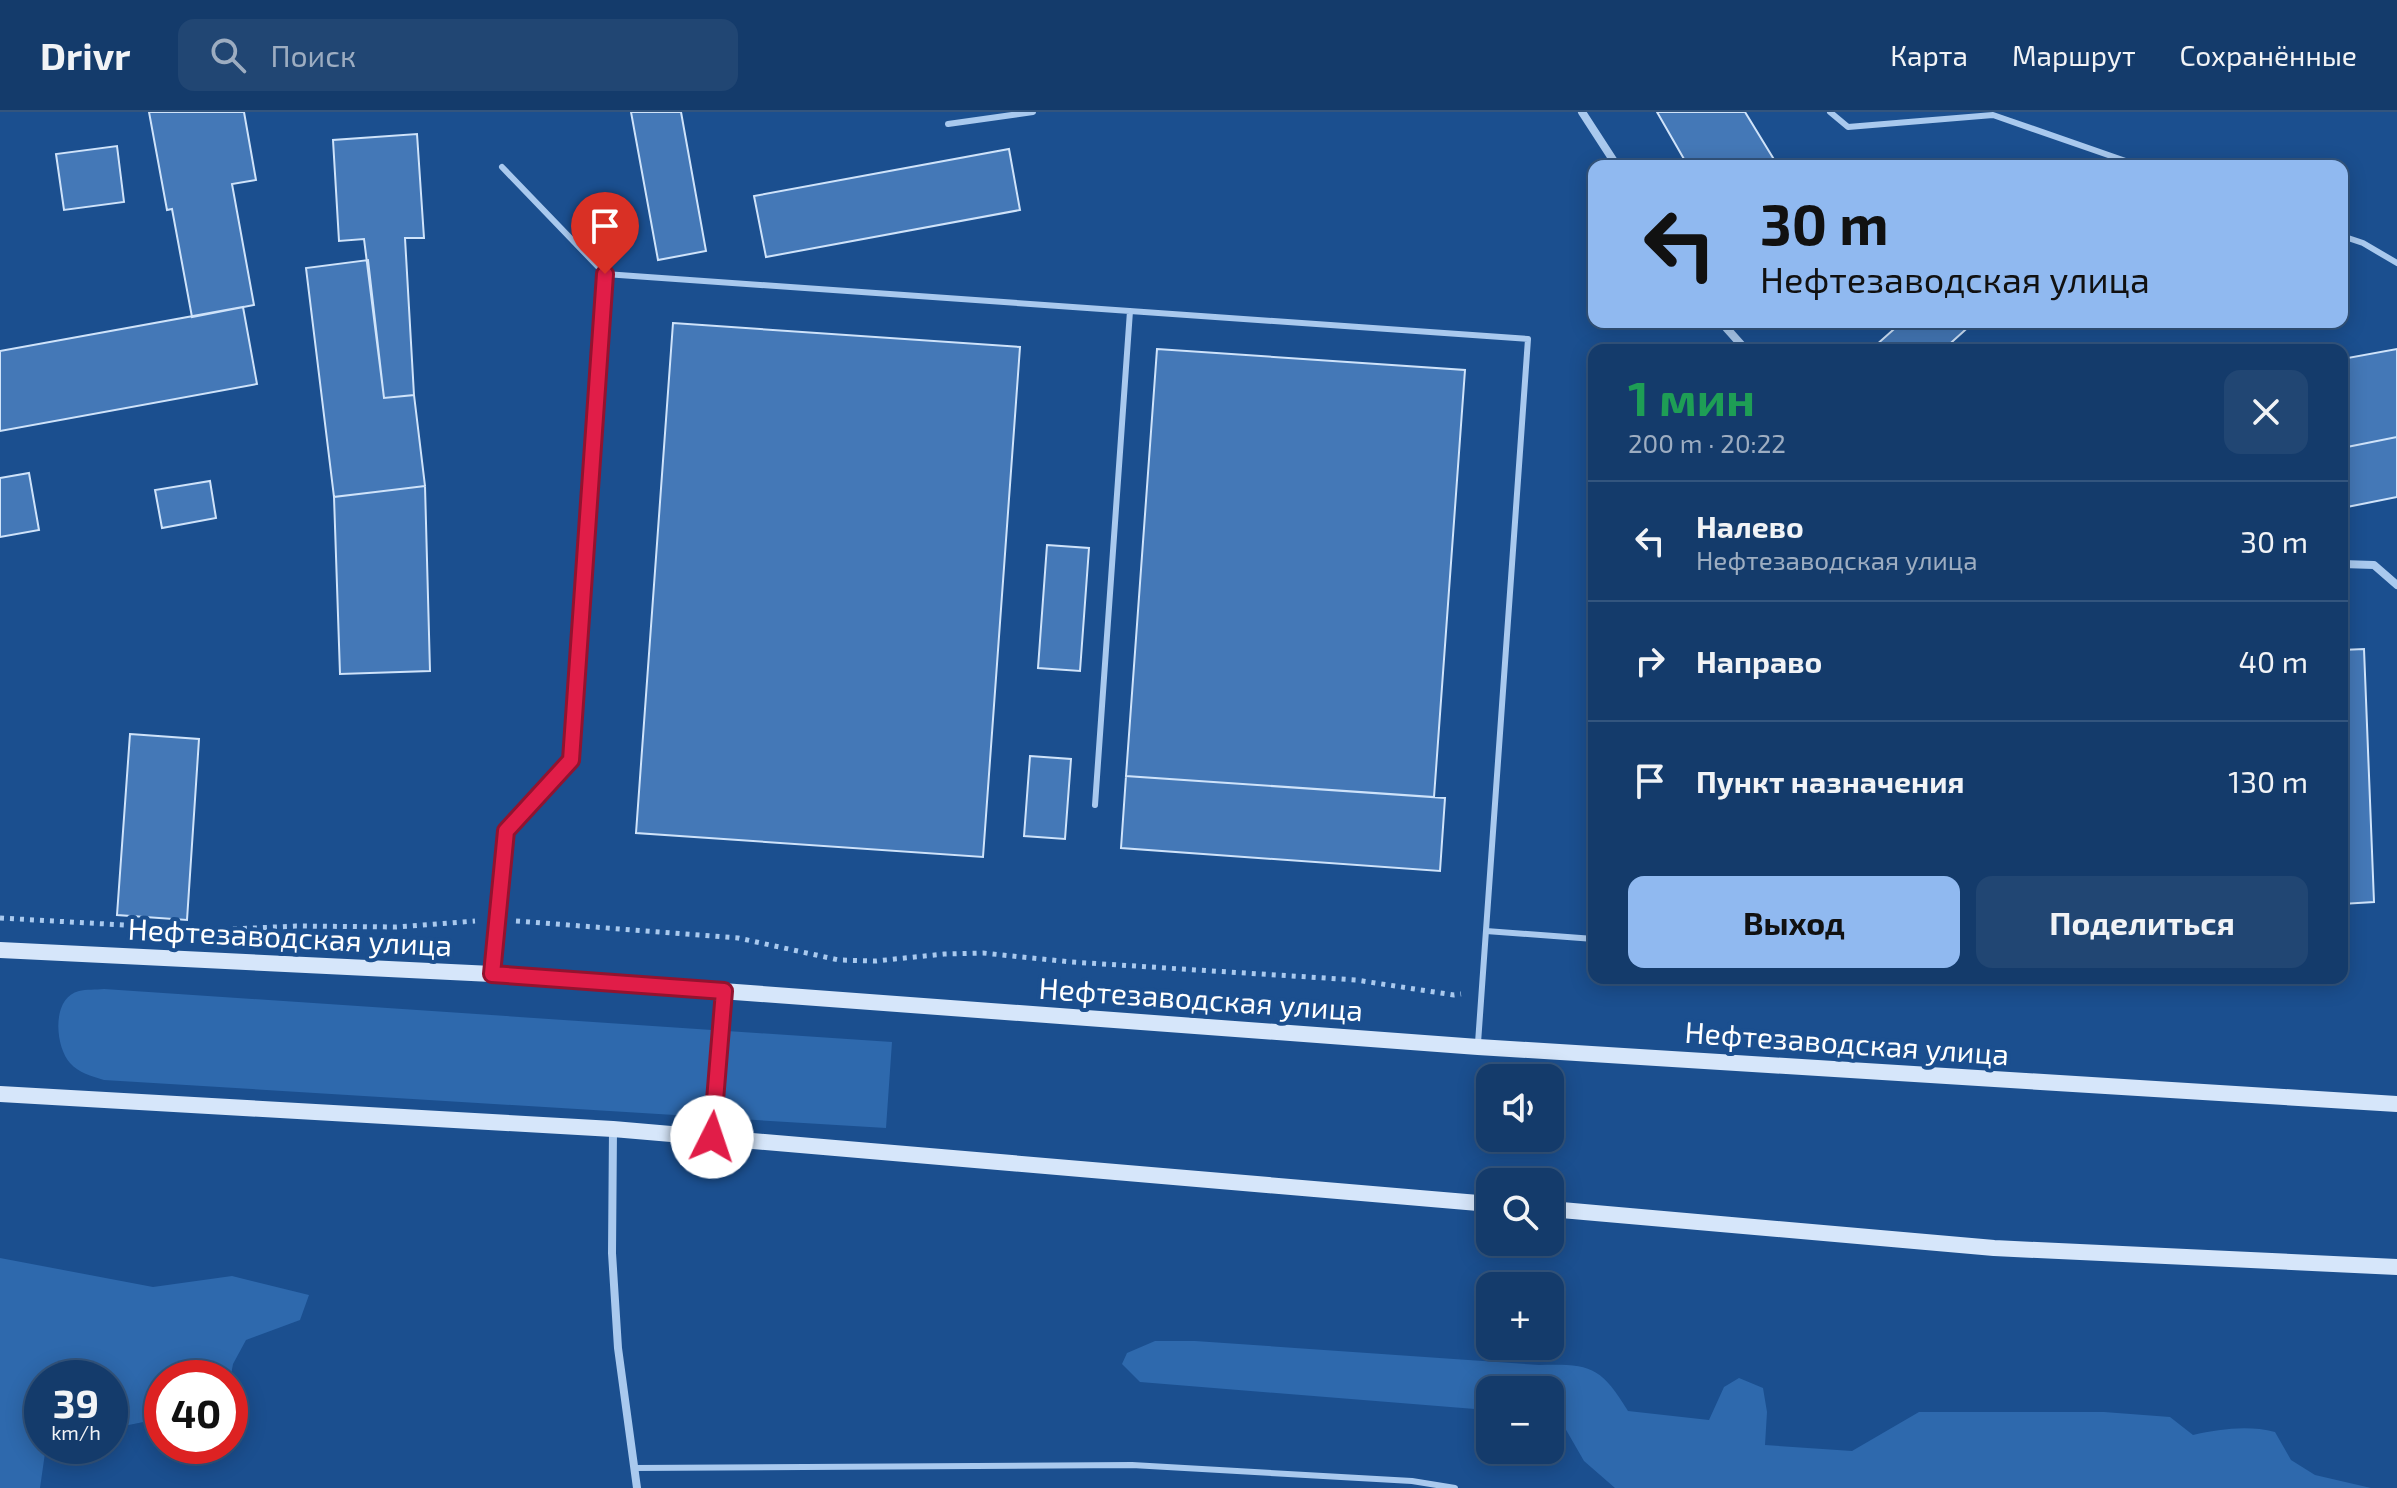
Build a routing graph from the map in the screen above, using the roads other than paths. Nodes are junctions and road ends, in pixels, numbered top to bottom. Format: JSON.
{"nodes":[{"id":1,"x":1033,"y":112,"type":"edge"},
{"id":2,"x":1582,"y":112,"type":"edge"},
{"id":3,"x":1830,"y":112,"type":"edge"},
{"id":4,"x":1994,"y":113,"type":"edge"},
{"id":5,"x":948,"y":124,"type":"dead end"},
{"id":6,"x":1613,"y":160,"type":"edge"},
{"id":7,"x":2123,"y":160,"type":"edge"},
{"id":8,"x":502,"y":167,"type":"dead end"},
{"id":9,"x":2348,"y":238,"type":"edge"},
{"id":10,"x":2397,"y":263,"type":"edge"},
{"id":11,"x":605,"y":274,"type":"junction"},
{"id":12,"x":1130,"y":311,"type":"junction"},
{"id":13,"x":1726,"y":328,"type":"edge"},
{"id":14,"x":1741,"y":344,"type":"edge"},
{"id":15,"x":2348,"y":564,"type":"edge"},
{"id":16,"x":2397,"y":585,"type":"edge"},
{"id":17,"x":1095,"y":805,"type":"dead end"},
{"id":18,"x":1486,"y":931,"type":"junction"},
{"id":19,"x":1588,"y":939,"type":"edge"},
{"id":20,"x":0,"y":950,"type":"edge"},
{"id":21,"x":492,"y":974,"type":"junction"},
{"id":22,"x":724,"y":991,"type":"junction"},
{"id":23,"x":1478,"y":1047,"type":"junction"},
{"id":24,"x":0,"y":1094,"type":"edge"},
{"id":25,"x":2397,"y":1104,"type":"edge"},
{"id":26,"x":613,"y":1129,"type":"junction"},
{"id":27,"x":712,"y":1137,"type":"junction"},
{"id":28,"x":1476,"y":1203,"type":"edge"},
{"id":29,"x":1564,"y":1210,"type":"edge"},
{"id":30,"x":2397,"y":1267,"type":"edge"},
{"id":31,"x":634,"y":1468,"type":"junction"},
{"id":32,"x":637,"y":1488,"type":"edge"},
{"id":33,"x":1455,"y":1488,"type":"edge"}],
"edges":[{"from":1,"to":5,"type":"lane"},
{"from":2,"to":6,"type":"street"},
{"from":3,"to":4,"type":"lane"},
{"from":4,"to":7,"type":"lane"},
{"from":8,"to":11,"type":"lane"},
{"from":9,"to":10,"type":"lane"},
{"from":11,"to":12,"type":"lane"},
{"from":11,"to":21,"type":"lane"},
{"from":12,"to":17,"type":"lane"},
{"from":12,"to":18,"type":"lane"},
{"from":13,"to":14,"type":"street"},
{"from":15,"to":16,"type":"street"},
{"from":18,"to":19,"type":"lane"},
{"from":18,"to":23,"type":"lane"},
{"from":20,"to":21,"type":"main road","name":"Нефтезаводская улица"},
{"from":21,"to":22,"type":"main road","name":"Нефтезаводская улица"},
{"from":22,"to":23,"type":"main road","name":"Нефтезаводская улица"},
{"from":22,"to":27,"type":"main road"},
{"from":23,"to":25,"type":"main road","name":"Нефтезаводская улица"},
{"from":24,"to":26,"type":"main road"},
{"from":26,"to":27,"type":"main road"},
{"from":26,"to":31,"type":"street"},
{"from":27,"to":28,"type":"main road"},
{"from":29,"to":30,"type":"main road"},
{"from":31,"to":32,"type":"street"},
{"from":31,"to":33,"type":"lane"}]}
